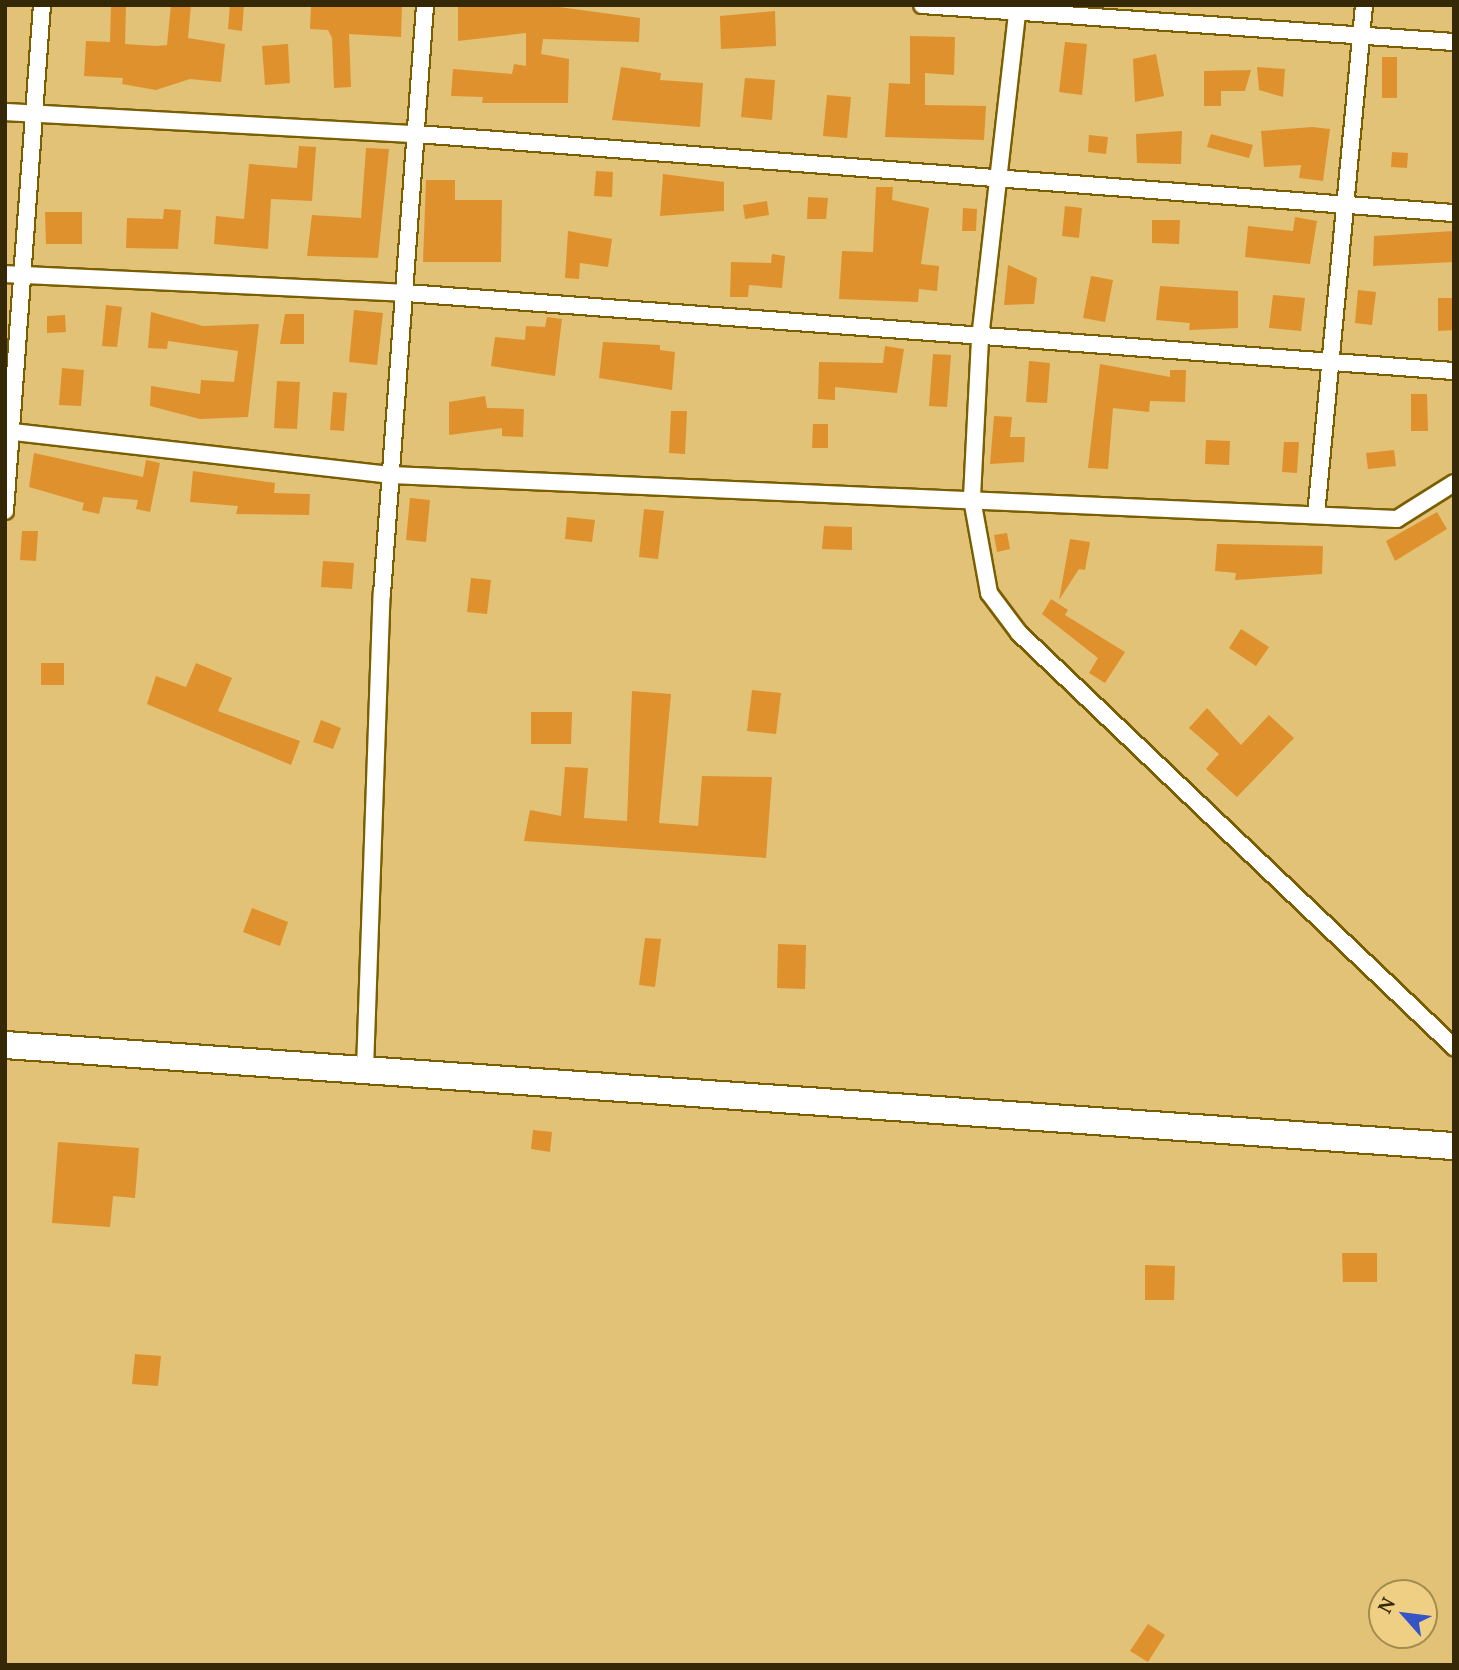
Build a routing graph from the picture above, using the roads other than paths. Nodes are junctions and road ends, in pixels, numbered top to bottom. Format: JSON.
{"nodes":[{"id":1,"x":42,"y":5,"type":"edge"},
{"id":2,"x":425,"y":5,"type":"edge"},
{"id":3,"x":922,"y":5,"type":"edge"},
{"id":4,"x":1364,"y":5,"type":"edge"},
{"id":5,"x":1018,"y":9,"type":"edge"},
{"id":6,"x":1361,"y":36,"type":"junction"},
{"id":7,"x":1454,"y":42,"type":"edge"},
{"id":8,"x":5,"y":112,"type":"edge"},
{"id":9,"x":34,"y":113,"type":"junction"},
{"id":10,"x":417,"y":134,"type":"junction"},
{"id":11,"x":998,"y":178,"type":"junction"},
{"id":12,"x":1345,"y":205,"type":"junction"},
{"id":13,"x":1454,"y":213,"type":"edge"},
{"id":14,"x":5,"y":274,"type":"edge"},
{"id":15,"x":23,"y":276,"type":"junction"},
{"id":16,"x":406,"y":293,"type":"junction"},
{"id":17,"x":980,"y":339,"type":"junction"},
{"id":18,"x":1330,"y":363,"type":"junction"},
{"id":19,"x":1454,"y":372,"type":"edge"},
{"id":20,"x":9,"y":431,"type":"edge"},
{"id":21,"x":391,"y":475,"type":"junction"},
{"id":22,"x":1454,"y":483,"type":"edge"},
{"id":23,"x":972,"y":499,"type":"junction"},
{"id":24,"x":5,"y":511,"type":"edge"},
{"id":25,"x":1315,"y":515,"type":"junction"},
{"id":26,"x":5,"y":1045,"type":"edge"},
{"id":27,"x":1454,"y":1046,"type":"edge"},
{"id":28,"x":365,"y":1069,"type":"junction"},
{"id":29,"x":1454,"y":1146,"type":"edge"}],
"edges":[{"from":1,"to":9,"type":"street"},
{"from":2,"to":10,"type":"street"},
{"from":3,"to":5,"type":"street"},
{"from":4,"to":6,"type":"street"},
{"from":5,"to":6,"type":"street"},
{"from":5,"to":11,"type":"street"},
{"from":6,"to":7,"type":"street"},
{"from":6,"to":12,"type":"street"},
{"from":8,"to":9,"type":"street"},
{"from":9,"to":10,"type":"street"},
{"from":9,"to":15,"type":"street"},
{"from":10,"to":11,"type":"street"},
{"from":10,"to":16,"type":"street"},
{"from":11,"to":12,"type":"street"},
{"from":11,"to":17,"type":"street"},
{"from":12,"to":13,"type":"street"},
{"from":12,"to":18,"type":"street"},
{"from":14,"to":15,"type":"street"},
{"from":15,"to":16,"type":"street"},
{"from":15,"to":20,"type":"street"},
{"from":16,"to":17,"type":"street"},
{"from":16,"to":21,"type":"street"},
{"from":17,"to":18,"type":"street"},
{"from":17,"to":23,"type":"street"},
{"from":18,"to":19,"type":"street"},
{"from":18,"to":25,"type":"street"},
{"from":20,"to":21,"type":"street"},
{"from":20,"to":24,"type":"street"},
{"from":21,"to":23,"type":"street"},
{"from":21,"to":28,"type":"street"},
{"from":22,"to":25,"type":"street"},
{"from":23,"to":25,"type":"street"},
{"from":23,"to":27,"type":"street"},
{"from":26,"to":28,"type":"main road"},
{"from":28,"to":29,"type":"main road"}]}
